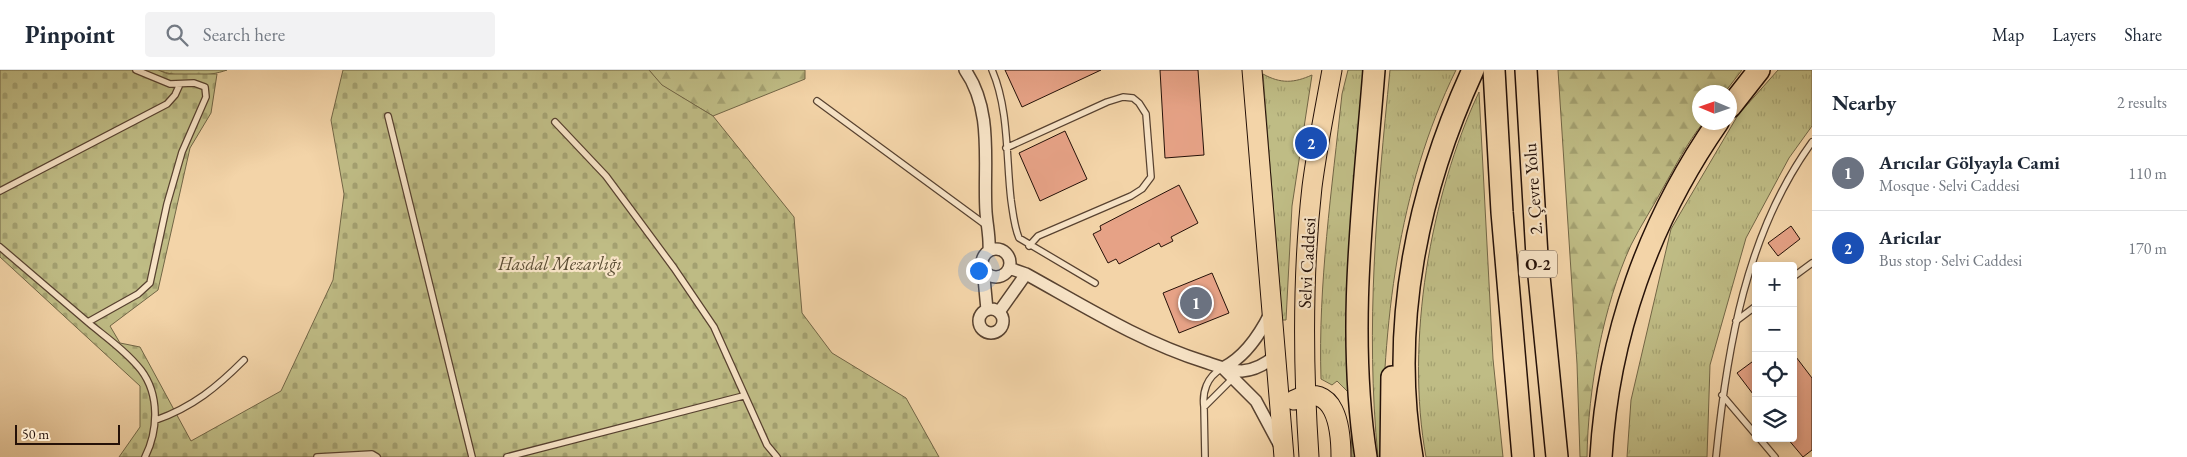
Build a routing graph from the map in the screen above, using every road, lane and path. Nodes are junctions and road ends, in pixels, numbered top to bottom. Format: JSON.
{"nodes":[{"id":1,"x":136,"y":70,"type":"edge"},
{"id":2,"x":965,"y":70,"type":"edge"},
{"id":3,"x":992,"y":70,"type":"edge"},
{"id":4,"x":1252,"y":70,"type":"edge"},
{"id":5,"x":1332,"y":70,"type":"edge"},
{"id":6,"x":1374,"y":70,"type":"edge"},
{"id":7,"x":1473,"y":70,"type":"edge"},
{"id":8,"x":1494,"y":70,"type":"edge"},
{"id":9,"x":1526,"y":70,"type":"edge"},
{"id":10,"x":1759,"y":70,"type":"edge"},
{"id":11,"x":180,"y":84,"type":"junction"},
{"id":12,"x":1737,"y":98,"type":"edge"},
{"id":13,"x":817,"y":101,"type":"dead end"},
{"id":14,"x":388,"y":116,"type":"dead end"},
{"id":15,"x":555,"y":122,"type":"dead end"},
{"id":16,"x":1713,"y":130,"type":"edge"},
{"id":17,"x":1812,"y":142,"type":"edge"},
{"id":18,"x":1006,"y":148,"type":"junction"},
{"id":19,"x":0,"y":191,"type":"edge"},
{"id":20,"x":988,"y":227,"type":"junction"},
{"id":21,"x":1030,"y":246,"type":"junction"},
{"id":22,"x":0,"y":247,"type":"edge"},
{"id":23,"x":989,"y":251,"type":"junction"},
{"id":24,"x":1412,"y":262,"type":"junction"},
{"id":25,"x":1812,"y":263,"type":"edge"},
{"id":26,"x":983,"y":267,"type":"junction"},
{"id":27,"x":1009,"y":268,"type":"junction"},
{"id":28,"x":1026,"y":274,"type":"junction"},
{"id":29,"x":1797,"y":274,"type":"edge"},
{"id":30,"x":1095,"y":283,"type":"dead end"},
{"id":31,"x":1305,"y":292,"type":"junction"},
{"id":32,"x":1755,"y":307,"type":"edge"},
{"id":33,"x":1273,"y":310,"type":"junction"},
{"id":34,"x":1736,"y":321,"type":"junction"},
{"id":35,"x":88,"y":322,"type":"junction"},
{"id":36,"x":1276,"y":355,"type":"junction"},
{"id":37,"x":244,"y":360,"type":"dead end"},
{"id":38,"x":1223,"y":368,"type":"junction"},
{"id":39,"x":1233,"y":378,"type":"junction"},
{"id":40,"x":1722,"y":395,"type":"junction"},
{"id":41,"x":743,"y":396,"type":"junction"},
{"id":42,"x":1305,"y":396,"type":"junction"},
{"id":43,"x":1204,"y":407,"type":"junction"},
{"id":44,"x":1280,"y":415,"type":"junction"},
{"id":45,"x":156,"y":420,"type":"junction"},
{"id":46,"x":1752,"y":430,"type":"edge"},
{"id":47,"x":1762,"y":442,"type":"edge"},
{"id":48,"x":1283,"y":454,"type":"edge"},
{"id":49,"x":145,"y":457,"type":"edge"},
{"id":50,"x":317,"y":457,"type":"edge"},
{"id":51,"x":377,"y":457,"type":"edge"},
{"id":52,"x":472,"y":457,"type":"edge"},
{"id":53,"x":506,"y":457,"type":"edge"},
{"id":54,"x":778,"y":457,"type":"edge"},
{"id":55,"x":1205,"y":457,"type":"edge"},
{"id":56,"x":1309,"y":457,"type":"edge"},
{"id":57,"x":1341,"y":457,"type":"edge"},
{"id":58,"x":1366,"y":457,"type":"edge"},
{"id":59,"x":1392,"y":457,"type":"edge"},
{"id":60,"x":1412,"y":457,"type":"edge"},
{"id":61,"x":1523,"y":457,"type":"edge"},
{"id":62,"x":1557,"y":457,"type":"edge"},
{"id":63,"x":1601,"y":457,"type":"edge"},
{"id":64,"x":1716,"y":457,"type":"edge"},
{"id":65,"x":1775,"y":457,"type":"edge"}],
"edges":[{"from":1,"to":11,"type":"lane"},
{"from":2,"to":20,"type":"street"},
{"from":3,"to":18,"type":"lane"},
{"from":4,"to":33,"type":"main road","name":"Selvi Caddesi"},
{"from":5,"to":31,"type":"main road","name":"Selvi Caddesi"},
{"from":6,"to":58,"type":"highway"},
{"from":7,"to":24,"type":"highway"},
{"from":8,"to":61,"type":"highway","name":"2. Çevre Yolu","number":"O-2"},
{"from":9,"to":62,"type":"highway","name":"2. Çevre Yolu","number":"O-2"},
{"from":10,"to":12,"type":"highway"},
{"from":11,"to":19,"type":"lane"},
{"from":11,"to":35,"type":"lane"},
{"from":13,"to":20,"type":"lane"},
{"from":14,"to":52,"type":"lane"},
{"from":15,"to":41,"type":"lane"},
{"from":16,"to":63,"type":"highway"},
{"from":17,"to":34,"type":"lane"},
{"from":18,"to":21,"type":"lane"},
{"from":18,"to":21,"type":"lane"},
{"from":20,"to":23,"type":"street"},
{"from":21,"to":30,"type":"lane"},
{"from":22,"to":35,"type":"lane"},
{"from":23,"to":26,"type":"street"},
{"from":23,"to":27,"type":"street"},
{"from":24,"to":59,"type":"highway"},
{"from":24,"to":60,"type":"highway"},
{"from":25,"to":29,"type":"lane"},
{"from":26,"to":27,"type":"street"},
{"from":26,"to":28,"type":"street"},
{"from":27,"to":28,"type":"street"},
{"from":28,"to":38,"type":"street"},
{"from":31,"to":36,"type":"main road"},
{"from":31,"to":42,"type":"main road","name":"Selvi Caddesi"},
{"from":32,"to":34,"type":"lane"},
{"from":33,"to":36,"type":"main road","name":"Selvi Caddesi"},
{"from":33,"to":38,"type":"street"},
{"from":34,"to":40,"type":"lane"},
{"from":35,"to":45,"type":"lane"},
{"from":36,"to":38,"type":"street"},
{"from":36,"to":44,"type":"main road","name":"Selvi Caddesi"},
{"from":37,"to":45,"type":"lane"},
{"from":38,"to":39,"type":"street"},
{"from":38,"to":43,"type":"lane"},
{"from":39,"to":43,"type":"lane"},
{"from":39,"to":48,"type":"street"},
{"from":40,"to":46,"type":"lane"},
{"from":40,"to":64,"type":"lane"},
{"from":41,"to":53,"type":"lane"},
{"from":41,"to":54,"type":"lane"},
{"from":42,"to":44,"type":"main road"},
{"from":42,"to":56,"type":"main road","name":"Selvi Caddesi"},
{"from":42,"to":57,"type":"main road"},
{"from":43,"to":55,"type":"lane"},
{"from":44,"to":48,"type":"main road","name":"Selvi Caddesi"},
{"from":45,"to":49,"type":"lane"},
{"from":47,"to":65,"type":"lane"},
{"from":50,"to":51,"type":"lane"}]}
